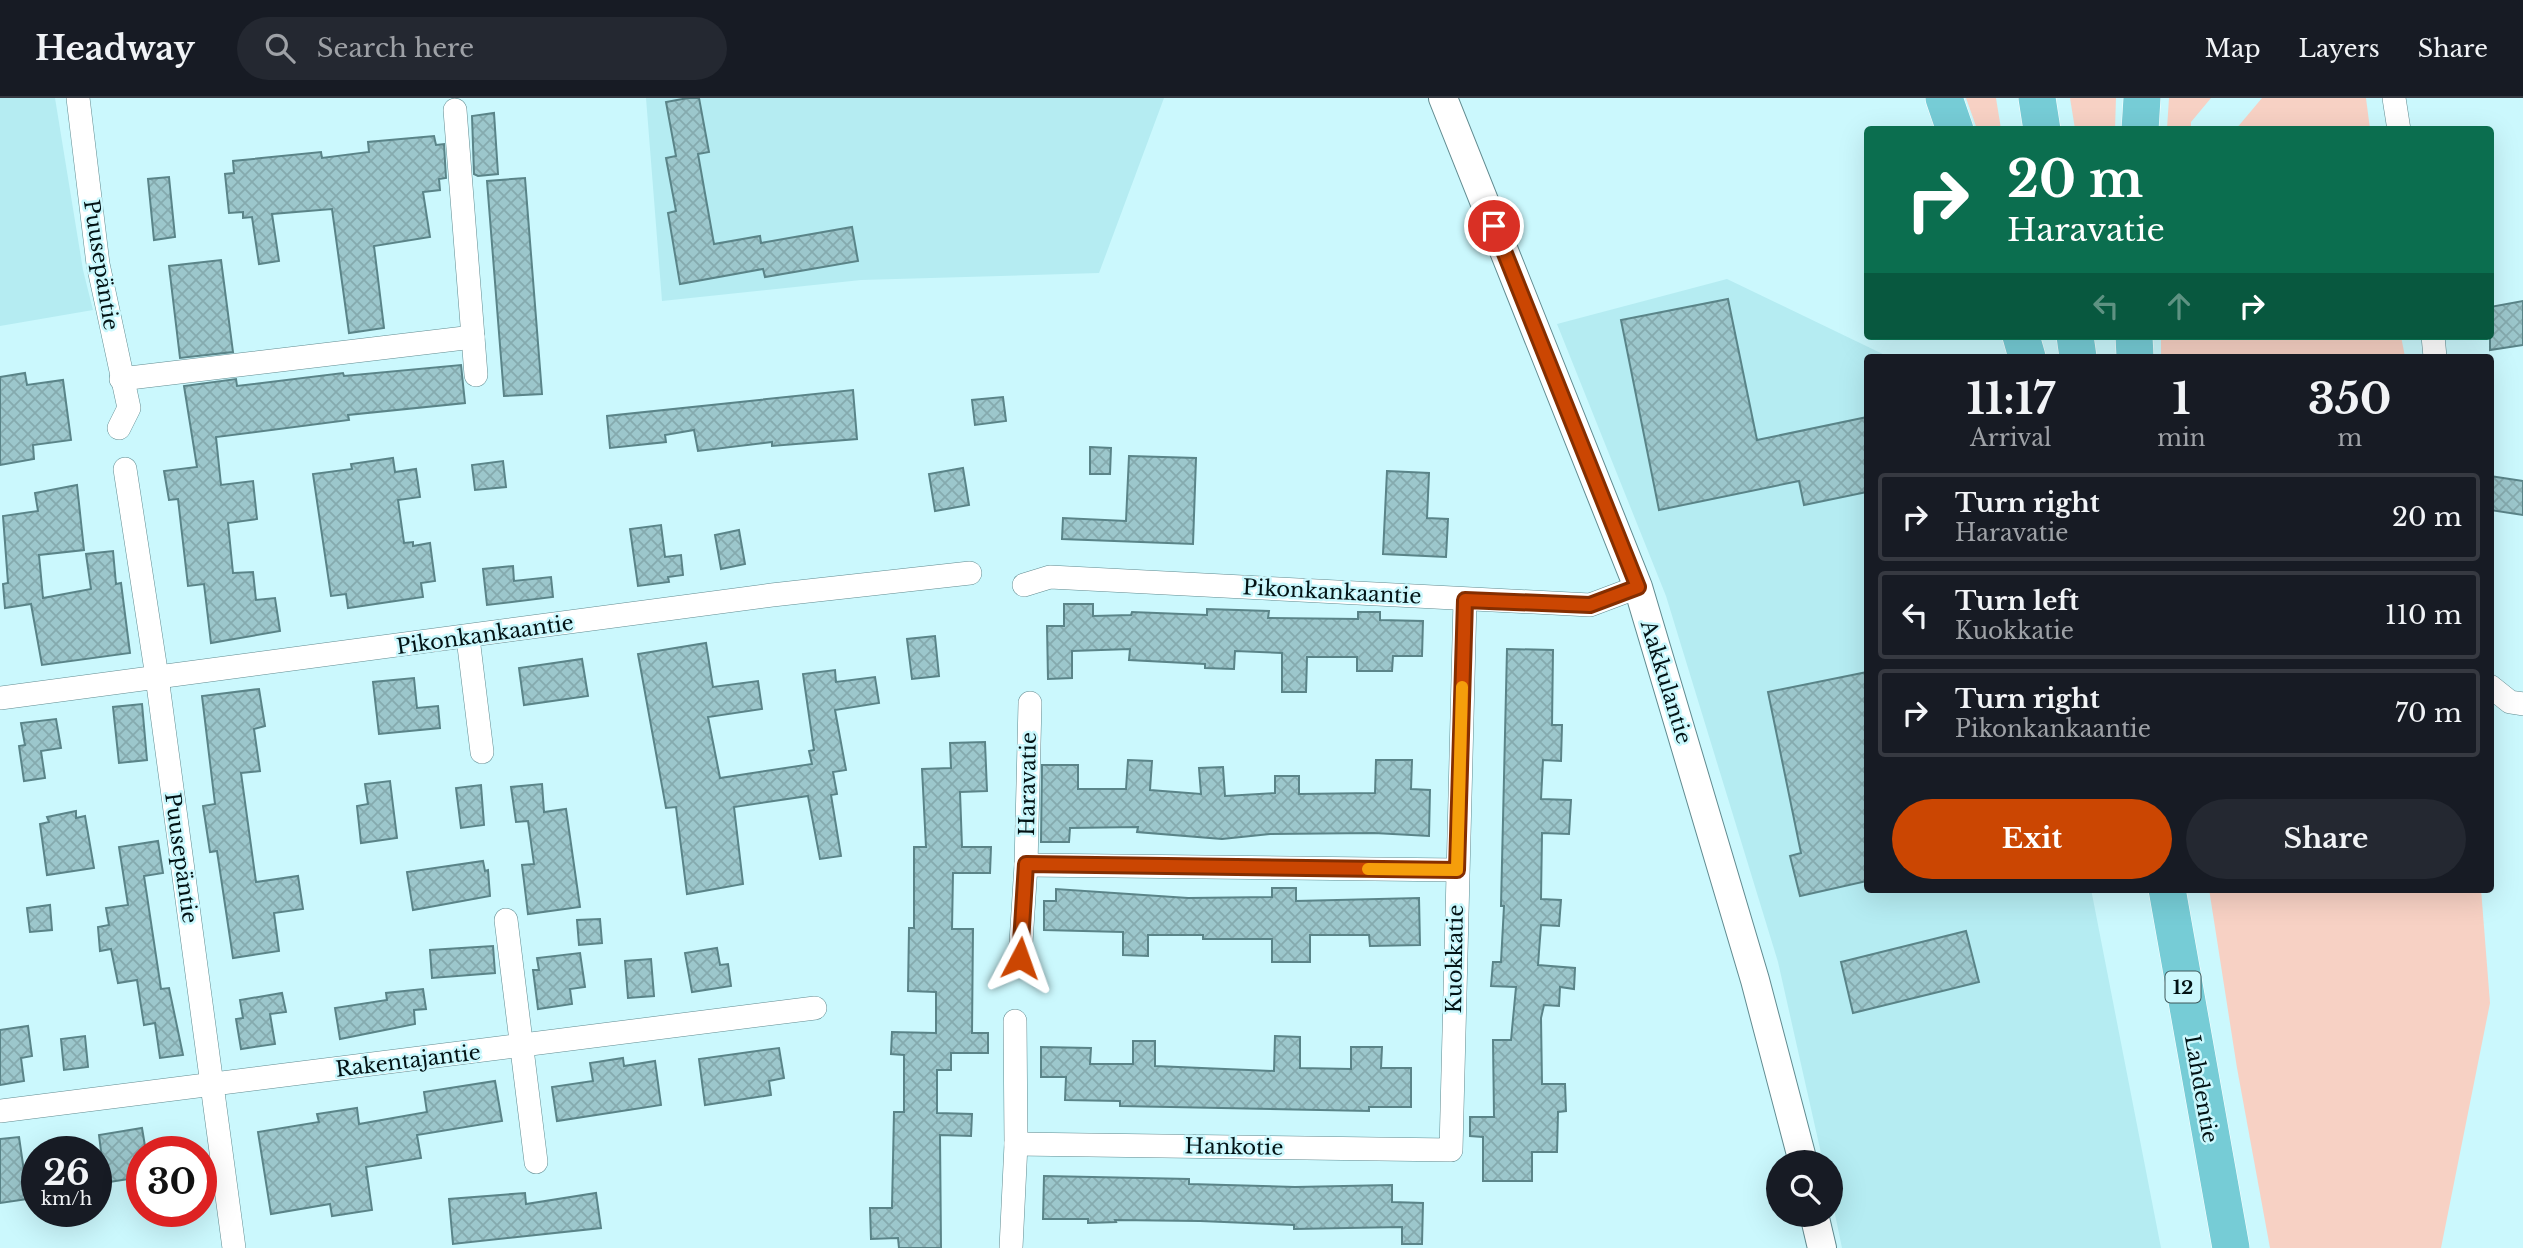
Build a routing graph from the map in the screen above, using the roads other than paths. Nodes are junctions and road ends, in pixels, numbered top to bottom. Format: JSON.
{"nodes":[{"id":1,"x":78,"y":98,"type":"edge"},
{"id":2,"x":1443,"y":98,"type":"edge"},
{"id":3,"x":1944,"y":98,"type":"edge"},
{"id":4,"x":2037,"y":98,"type":"edge"},
{"id":5,"x":2142,"y":98,"type":"edge"},
{"id":6,"x":2394,"y":98,"type":"edge"},
{"id":7,"x":455,"y":110,"type":"dead end"},
{"id":8,"x":1954,"y":126,"type":"edge"},
{"id":9,"x":2041,"y":126,"type":"edge"},
{"id":10,"x":2140,"y":126,"type":"edge"},
{"id":11,"x":2398,"y":126,"type":"edge"},
{"id":12,"x":473,"y":337,"type":"junction"},
{"id":13,"x":475,"y":375,"type":"dead end"},
{"id":14,"x":121,"y":379,"type":"junction"},
{"id":15,"x":120,"y":428,"type":"dead end"},
{"id":16,"x":125,"y":469,"type":"dead end"},
{"id":17,"x":970,"y":573,"type":"dead end"},
{"id":18,"x":1024,"y":585,"type":"dead end"},
{"id":19,"x":1638,"y":587,"type":"junction"},
{"id":20,"x":1465,"y":600,"type":"junction"},
{"id":21,"x":468,"y":638,"type":"junction"},
{"id":22,"x":157,"y":677,"type":"junction"},
{"id":23,"x":2494,"y":689,"type":"edge"},
{"id":24,"x":0,"y":698,"type":"edge"},
{"id":25,"x":1030,"y":703,"type":"dead end"},
{"id":26,"x":2523,"y":704,"type":"edge"},
{"id":27,"x":482,"y":752,"type":"dead end"},
{"id":28,"x":1026,"y":864,"type":"junction"},
{"id":29,"x":1457,"y":870,"type":"junction"},
{"id":30,"x":2156,"y":893,"type":"edge"},
{"id":31,"x":2168,"y":893,"type":"edge"},
{"id":32,"x":2179,"y":893,"type":"edge"},
{"id":33,"x":506,"y":920,"type":"dead end"},
{"id":34,"x":1020,"y":958,"type":"dead end"},
{"id":35,"x":815,"y":1008,"type":"dead end"},
{"id":36,"x":1016,"y":1021,"type":"dead end"},
{"id":37,"x":519,"y":1047,"type":"junction"},
{"id":38,"x":2200,"y":1084,"type":"junction"},
{"id":39,"x":211,"y":1086,"type":"junction"},
{"id":40,"x":0,"y":1111,"type":"edge"},
{"id":41,"x":1016,"y":1144,"type":"junction"},
{"id":42,"x":1451,"y":1150,"type":"joint"},
{"id":43,"x":1800,"y":1150,"type":"edge"},
{"id":44,"x":536,"y":1162,"type":"dead end"},
{"id":45,"x":1817,"y":1227,"type":"edge"},
{"id":46,"x":234,"y":1248,"type":"edge"},
{"id":47,"x":1011,"y":1248,"type":"edge"},
{"id":48,"x":1822,"y":1248,"type":"edge"},
{"id":49,"x":2231,"y":1248,"type":"edge"}],
"edges":[{"from":1,"to":14,"type":"street","name":"Puusepäntie"},
{"from":2,"to":19,"type":"street","name":"Aakkulantie"},
{"from":3,"to":8,"type":"highway"},
{"from":4,"to":9,"type":"highway"},
{"from":5,"to":10,"type":"highway"},
{"from":6,"to":11,"type":"street"},
{"from":7,"to":12,"type":"street"},
{"from":12,"to":13,"type":"street"},
{"from":12,"to":14,"type":"street"},
{"from":14,"to":15,"type":"street","name":"Puusepäntie"},
{"from":16,"to":22,"type":"street","name":"Puusepäntie"},
{"from":17,"to":21,"type":"street","name":"Pikonkankaantie"},
{"from":18,"to":20,"type":"street","name":"Pikonkankaantie"},
{"from":19,"to":20,"type":"street","name":"Pikonkankaantie"},
{"from":19,"to":43,"type":"street","name":"Aakkulantie"},
{"from":20,"to":29,"type":"street","name":"Kuokkatie"},
{"from":21,"to":22,"type":"street","name":"Pikonkankaantie"},
{"from":21,"to":27,"type":"street"},
{"from":22,"to":24,"type":"street","name":"Pikonkankaantie"},
{"from":22,"to":39,"type":"street","name":"Puusepäntie"},
{"from":23,"to":26,"type":"street"},
{"from":25,"to":28,"type":"street","name":"Haravatie"},
{"from":28,"to":29,"type":"street","name":"Haravatie"},
{"from":28,"to":34,"type":"street","name":"Haravatie"},
{"from":29,"to":42,"type":"street","name":"Kuokkatie"},
{"from":30,"to":38,"type":"highway"},
{"from":31,"to":38,"type":"highway","name":"Lahdentie","number":"12"},
{"from":32,"to":38,"type":"highway"},
{"from":33,"to":37,"type":"street"},
{"from":35,"to":37,"type":"street","name":"Rakentajantie"},
{"from":36,"to":41,"type":"street"},
{"from":37,"to":39,"type":"street","name":"Rakentajantie"},
{"from":37,"to":44,"type":"street"},
{"from":38,"to":49,"type":"highway","name":"Lahdentie","number":"12"},
{"from":39,"to":40,"type":"street","name":"Rakentajantie"},
{"from":39,"to":46,"type":"street","name":"Puusepäntie"},
{"from":41,"to":42,"type":"street","name":"Hankotie"},
{"from":41,"to":47,"type":"street"},
{"from":45,"to":48,"type":"street"}]}
